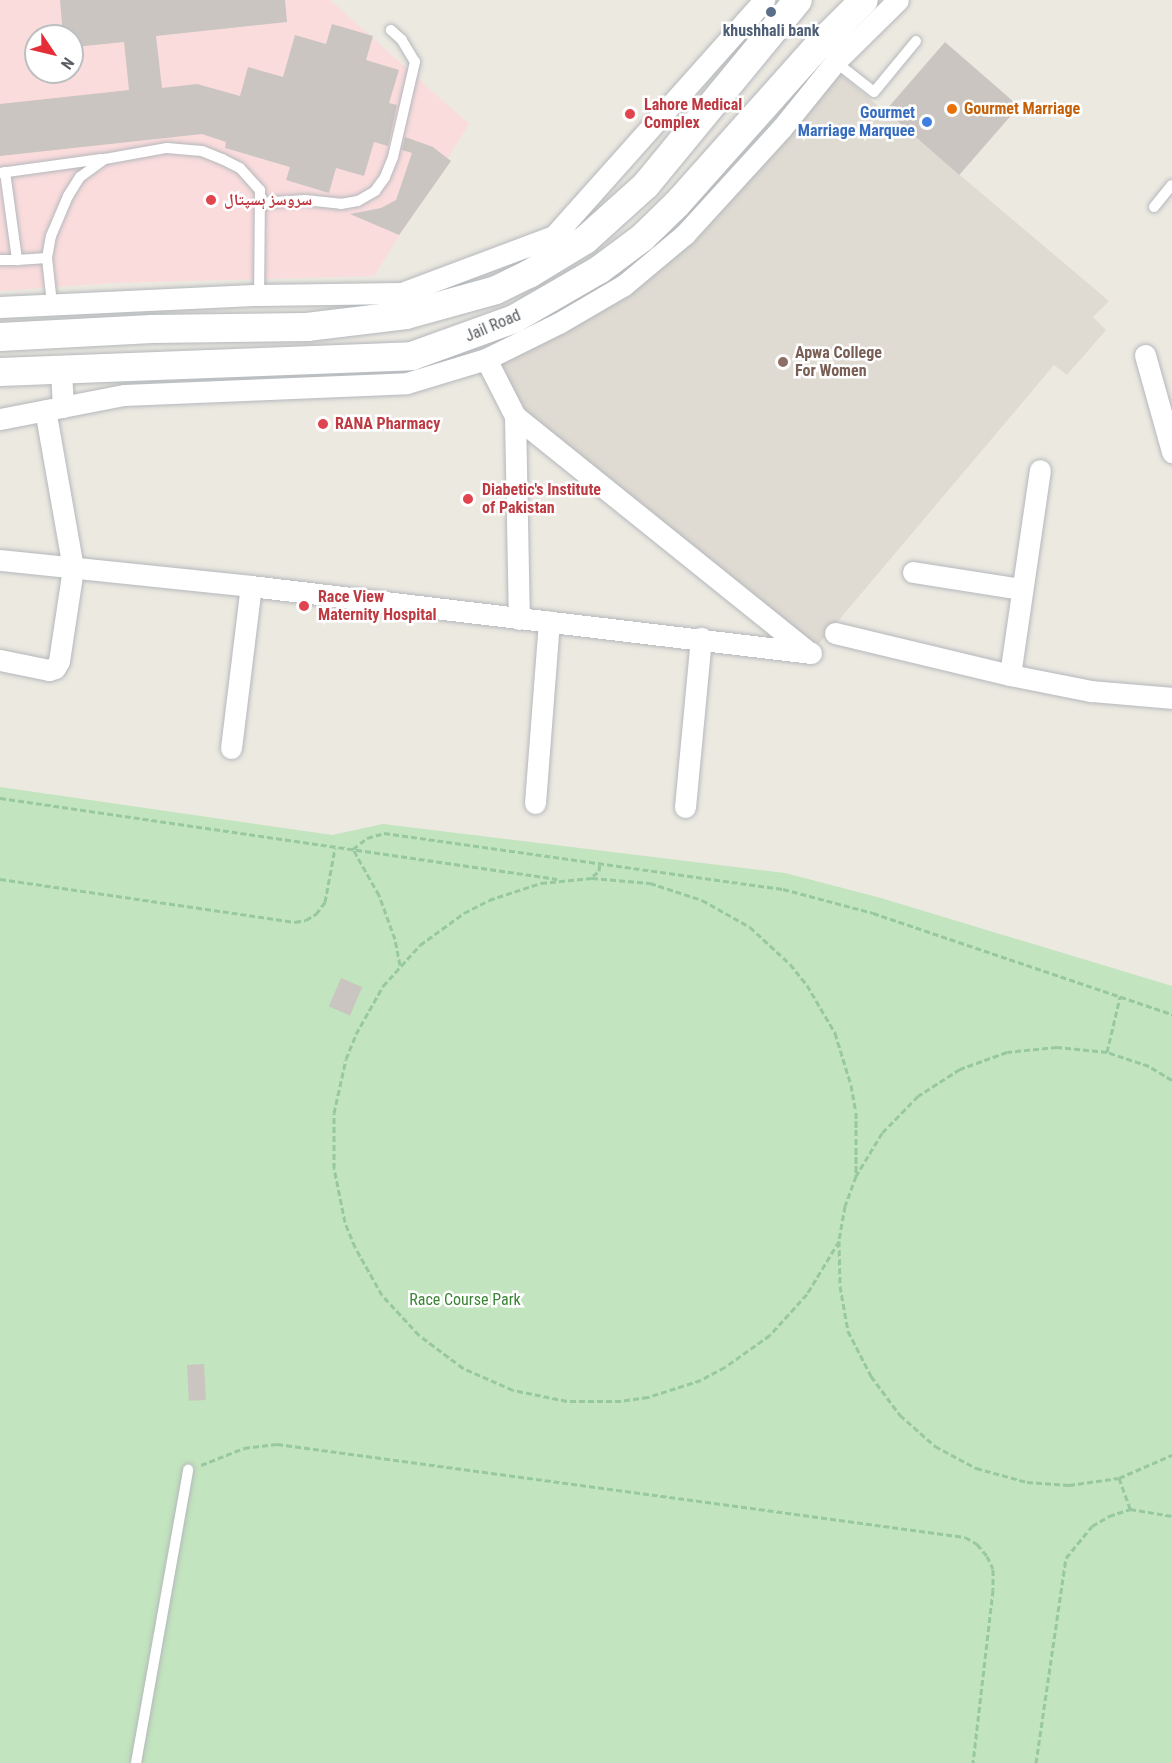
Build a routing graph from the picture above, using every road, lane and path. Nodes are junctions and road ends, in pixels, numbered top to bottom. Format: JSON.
{"nodes":[{"id":1,"x":764,"y":0,"type":"edge"},
{"id":2,"x":798,"y":0,"type":"edge"},
{"id":3,"x":864,"y":0,"type":"edge"},
{"id":4,"x":898,"y":0,"type":"edge"},
{"id":5,"x":391,"y":30,"type":"dead end"},
{"id":6,"x":916,"y":41,"type":"dead end"},
{"id":7,"x":826,"y":55,"type":"junction"},
{"id":8,"x":105,"y":159,"type":"junction"},
{"id":9,"x":2,"y":172,"type":"edge"},
{"id":10,"x":1172,"y":185,"type":"edge"},
{"id":11,"x":260,"y":202,"type":"junction"},
{"id":12,"x":1154,"y":207,"type":"dead end"},
{"id":13,"x":47,"y":258,"type":"junction"},
{"id":14,"x":0,"y":260,"type":"edge"},
{"id":15,"x":17,"y":260,"type":"junction"},
{"id":16,"x":258,"y":295,"type":"junction"},
{"id":17,"x":52,"y":304,"type":"junction"},
{"id":18,"x":0,"y":307,"type":"edge"},
{"id":19,"x":0,"y":337,"type":"edge"},
{"id":20,"x":1145,"y":354,"type":"dead end"},
{"id":21,"x":486,"y":359,"type":"junction"},
{"id":22,"x":61,"y":370,"type":"junction"},
{"id":23,"x":0,"y":372,"type":"edge"},
{"id":24,"x":54,"y":409,"type":"junction"},
{"id":25,"x":515,"y":416,"type":"junction"},
{"id":26,"x":0,"y":419,"type":"edge"},
{"id":27,"x":1172,"y":452,"type":"edge"},
{"id":28,"x":1040,"y":470,"type":"dead end"},
{"id":29,"x":0,"y":560,"type":"edge"},
{"id":30,"x":73,"y":568,"type":"junction"},
{"id":31,"x":913,"y":572,"type":"dead end"},
{"id":32,"x":251,"y":586,"type":"junction"},
{"id":33,"x":1022,"y":589,"type":"junction"},
{"id":34,"x":519,"y":619,"type":"junction"},
{"id":35,"x":549,"y":622,"type":"junction"},
{"id":36,"x":835,"y":633,"type":"dead end"},
{"id":37,"x":701,"y":638,"type":"junction"},
{"id":38,"x":0,"y":660,"type":"edge"},
{"id":39,"x":1010,"y":675,"type":"junction"},
{"id":40,"x":1172,"y":698,"type":"edge"},
{"id":41,"x":231,"y":748,"type":"dead end"},
{"id":42,"x":0,"y":798,"type":"edge"},
{"id":43,"x":535,"y":803,"type":"dead end"},
{"id":44,"x":685,"y":807,"type":"dead end"},
{"id":45,"x":335,"y":848,"type":"junction"},
{"id":46,"x":353,"y":849,"type":"junction"},
{"id":47,"x":600,"y":862,"type":"junction"},
{"id":48,"x":592,"y":878,"type":"junction"},
{"id":49,"x":0,"y":879,"type":"edge"},
{"id":50,"x":562,"y":880,"type":"junction"},
{"id":51,"x":400,"y":965,"type":"junction"},
{"id":52,"x":1120,"y":997,"type":"junction"},
{"id":53,"x":1172,"y":1014,"type":"edge"},
{"id":54,"x":1107,"y":1052,"type":"junction"},
{"id":55,"x":1172,"y":1080,"type":"edge"},
{"id":56,"x":856,"y":1176,"type":"junction"},
{"id":57,"x":839,"y":1241,"type":"junction"},
{"id":58,"x":1172,"y":1455,"type":"edge"},
{"id":59,"x":188,"y":1470,"type":"joint"},
{"id":60,"x":1119,"y":1478,"type":"junction"},
{"id":61,"x":1130,"y":1509,"type":"junction"},
{"id":62,"x":1172,"y":1516,"type":"edge"},
{"id":63,"x":136,"y":1763,"type":"edge"},
{"id":64,"x":973,"y":1763,"type":"edge"},
{"id":65,"x":1036,"y":1763,"type":"edge"}],
"edges":[{"from":1,"to":16,"type":"street"},
{"from":2,"to":19,"type":"main road","name":"Jail Road"},
{"from":3,"to":7,"type":"main road","name":"Jail Road"},
{"from":4,"to":7,"type":"street"},
{"from":5,"to":11,"type":"lane"},
{"from":6,"to":7,"type":"lane"},
{"from":7,"to":21,"type":"street"},
{"from":7,"to":22,"type":"main road","name":"Jail Road"},
{"from":8,"to":9,"type":"lane"},
{"from":8,"to":11,"type":"lane"},
{"from":8,"to":13,"type":"lane"},
{"from":9,"to":15,"type":"lane"},
{"from":10,"to":12,"type":"lane"},
{"from":11,"to":16,"type":"lane"},
{"from":13,"to":15,"type":"lane"},
{"from":13,"to":17,"type":"lane"},
{"from":14,"to":15,"type":"lane"},
{"from":16,"to":17,"type":"street"},
{"from":17,"to":18,"type":"street"},
{"from":20,"to":27,"type":"street"},
{"from":21,"to":24,"type":"street"},
{"from":21,"to":25,"type":"street"},
{"from":22,"to":23,"type":"main road","name":"Jail Road"},
{"from":22,"to":24,"type":"street"},
{"from":24,"to":26,"type":"street"},
{"from":24,"to":30,"type":"street"},
{"from":25,"to":34,"type":"street"},
{"from":25,"to":37,"type":"street"},
{"from":28,"to":33,"type":"street"},
{"from":29,"to":30,"type":"street"},
{"from":30,"to":32,"type":"street"},
{"from":30,"to":38,"type":"street"},
{"from":31,"to":33,"type":"street"},
{"from":32,"to":34,"type":"street"},
{"from":32,"to":41,"type":"street"},
{"from":33,"to":39,"type":"street"},
{"from":34,"to":35,"type":"street"},
{"from":35,"to":37,"type":"street"},
{"from":35,"to":43,"type":"street"},
{"from":36,"to":39,"type":"street"},
{"from":37,"to":44,"type":"street"},
{"from":39,"to":40,"type":"street"},
{"from":42,"to":45,"type":"path"},
{"from":45,"to":46,"type":"path"},
{"from":45,"to":49,"type":"path"},
{"from":46,"to":47,"type":"path"},
{"from":46,"to":50,"type":"path"},
{"from":46,"to":51,"type":"path"},
{"from":47,"to":48,"type":"path"},
{"from":47,"to":52,"type":"path"},
{"from":48,"to":50,"type":"path"},
{"from":48,"to":56,"type":"path"},
{"from":50,"to":51,"type":"path"},
{"from":51,"to":57,"type":"path"},
{"from":52,"to":53,"type":"path"},
{"from":52,"to":54,"type":"path"},
{"from":54,"to":55,"type":"path"},
{"from":54,"to":56,"type":"path"},
{"from":56,"to":57,"type":"path"},
{"from":57,"to":60,"type":"path"},
{"from":58,"to":60,"type":"path"},
{"from":59,"to":63,"type":"lane"},
{"from":59,"to":64,"type":"path"},
{"from":60,"to":61,"type":"path"},
{"from":61,"to":62,"type":"path"},
{"from":61,"to":65,"type":"path"}]}
